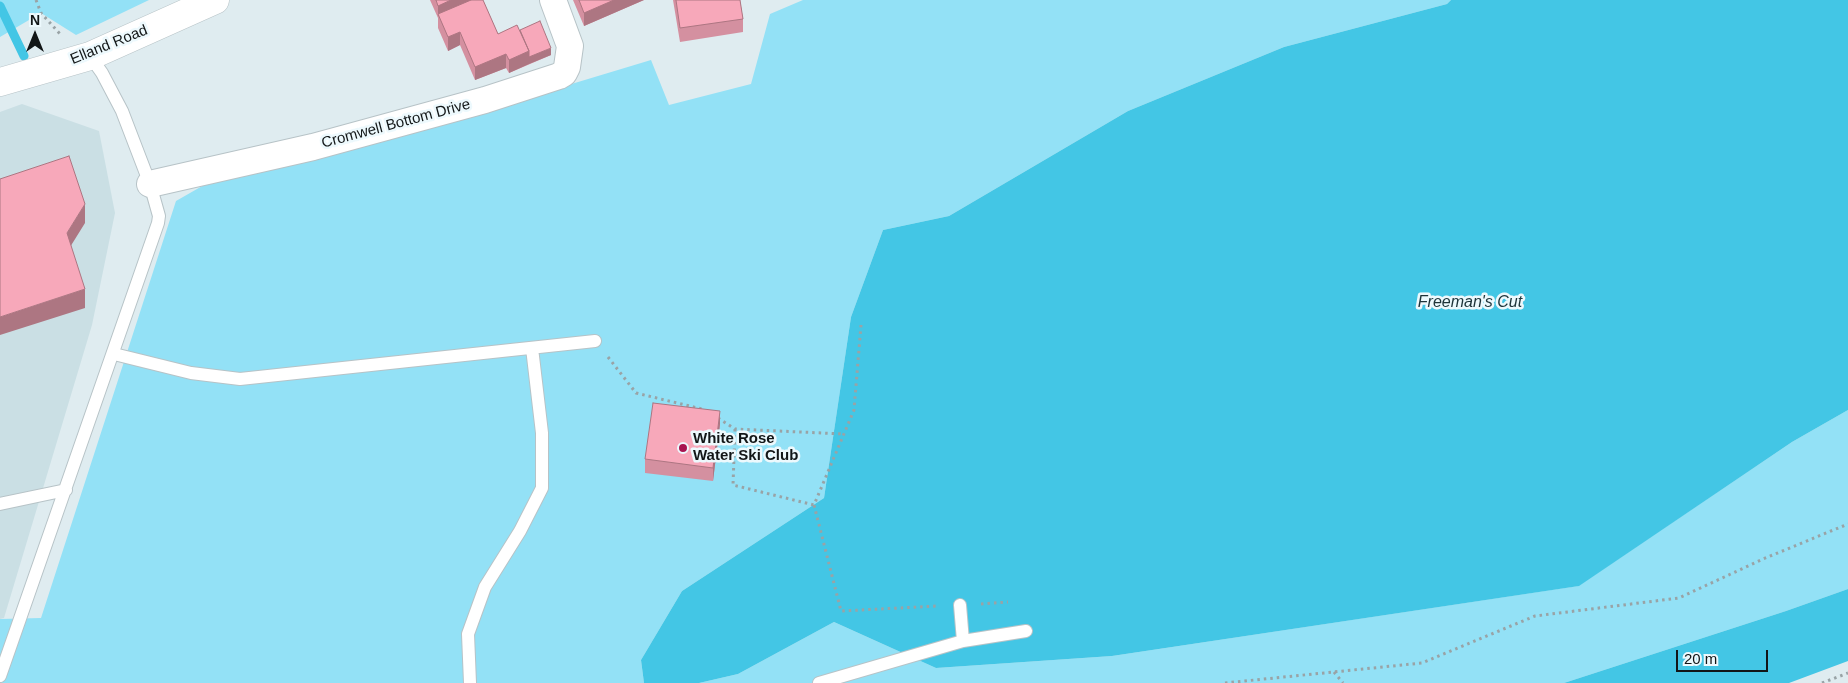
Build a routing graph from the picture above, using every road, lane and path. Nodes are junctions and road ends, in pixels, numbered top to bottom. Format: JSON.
{"nodes":[{"id":1,"x":36,"y":0,"type":"edge"},
{"id":2,"x":215,"y":0,"type":"edge"},
{"id":3,"x":553,"y":0,"type":"edge"},
{"id":4,"x":90,"y":56,"type":"junction"},
{"id":5,"x":0,"y":82,"type":"edge"},
{"id":6,"x":150,"y":184,"type":"junction"},
{"id":7,"x":861,"y":325,"type":"dead end"},
{"id":8,"x":595,"y":340,"type":"joint"},
{"id":9,"x":532,"y":348,"type":"junction"},
{"id":10,"x":114,"y":354,"type":"junction"},
{"id":11,"x":706,"y":410,"type":"edge"},
{"id":12,"x":713,"y":415,"type":"edge"},
{"id":13,"x":734,"y":429,"type":"junction"},
{"id":14,"x":844,"y":434,"type":"junction"},
{"id":15,"x":66,"y":490,"type":"junction"},
{"id":16,"x":0,"y":504,"type":"edge"},
{"id":17,"x":814,"y":505,"type":"junction"},
{"id":18,"x":1848,"y":524,"type":"edge"},
{"id":19,"x":1008,"y":602,"type":"dead end"},
{"id":20,"x":960,"y":605,"type":"junction"},
{"id":21,"x":1026,"y":631,"type":"dead end"},
{"id":22,"x":963,"y":641,"type":"junction"},
{"id":23,"x":1334,"y":672,"type":"junction"},
{"id":24,"x":1848,"y":673,"type":"edge"},
{"id":25,"x":0,"y":676,"type":"edge"},
{"id":26,"x":470,"y":683,"type":"edge"},
{"id":27,"x":819,"y":683,"type":"edge"},
{"id":28,"x":1225,"y":683,"type":"edge"},
{"id":29,"x":1344,"y":683,"type":"edge"},
{"id":30,"x":1822,"y":683,"type":"edge"}],
"edges":[{"from":1,"to":4,"type":"path"},
{"from":2,"to":4,"type":"main road","name":"Elland Road"},
{"from":3,"to":6,"type":"street","name":"Cromwell Bottom Drive"},
{"from":4,"to":5,"type":"main road","name":"Elland Road"},
{"from":4,"to":6,"type":"lane"},
{"from":6,"to":10,"type":"lane"},
{"from":7,"to":14,"type":"path"},
{"from":8,"to":9,"type":"lane"},
{"from":8,"to":11,"type":"path"},
{"from":9,"to":10,"type":"lane"},
{"from":9,"to":26,"type":"lane"},
{"from":10,"to":15,"type":"lane"},
{"from":12,"to":13,"type":"path"},
{"from":13,"to":14,"type":"path"},
{"from":13,"to":17,"type":"path"},
{"from":14,"to":17,"type":"path"},
{"from":15,"to":16,"type":"lane"},
{"from":15,"to":25,"type":"lane"},
{"from":17,"to":20,"type":"path"},
{"from":18,"to":23,"type":"path"},
{"from":19,"to":20,"type":"path"},
{"from":20,"to":22,"type":"lane"},
{"from":21,"to":22,"type":"lane"},
{"from":22,"to":27,"type":"lane"},
{"from":23,"to":28,"type":"path"},
{"from":23,"to":29,"type":"path"},
{"from":24,"to":30,"type":"path"}]}
